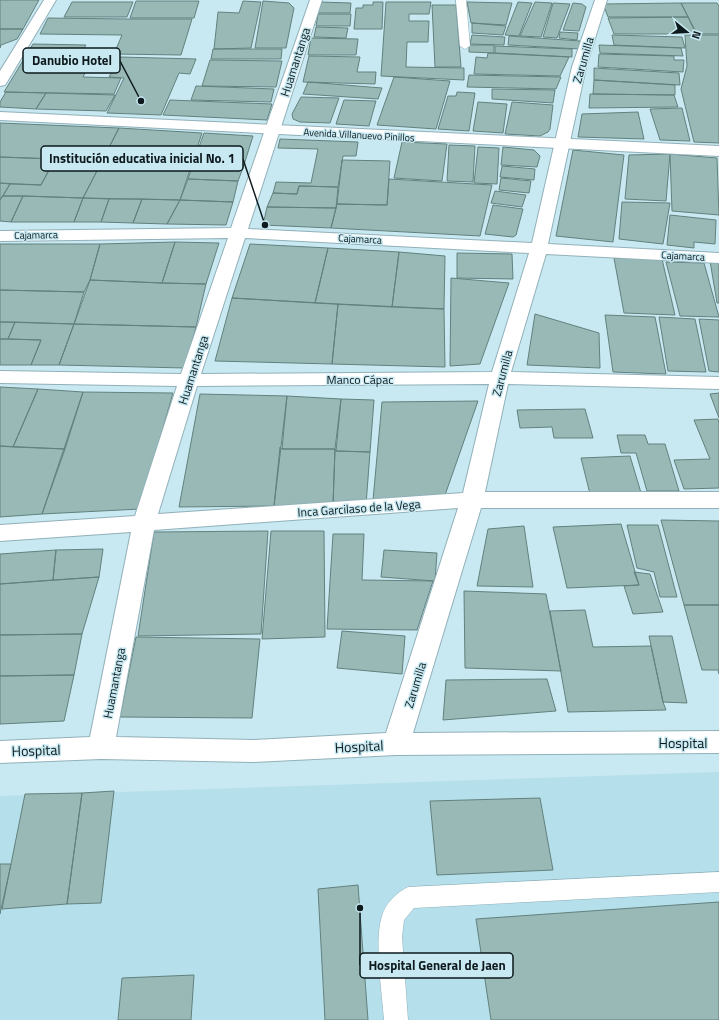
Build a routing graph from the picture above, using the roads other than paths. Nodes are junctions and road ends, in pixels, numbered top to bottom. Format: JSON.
{"nodes":[{"id":1,"x":50,"y":0,"type":"edge"},
{"id":2,"x":316,"y":0,"type":"edge"},
{"id":3,"x":461,"y":0,"type":"edge"},
{"id":4,"x":601,"y":0,"type":"edge"},
{"id":5,"x":465,"y":46,"type":"dead end"},
{"id":6,"x":0,"y":82,"type":"edge"},
{"id":7,"x":0,"y":116,"type":"edge"},
{"id":8,"x":273,"y":131,"type":"junction"},
{"id":9,"x":563,"y":144,"type":"junction"},
{"id":10,"x":719,"y":152,"type":"edge"},
{"id":11,"x":238,"y":233,"type":"junction"},
{"id":12,"x":0,"y":236,"type":"edge"},
{"id":13,"x":539,"y":248,"type":"junction"},
{"id":14,"x":719,"y":258,"type":"edge"},
{"id":15,"x":0,"y":377,"type":"edge"},
{"id":16,"x":500,"y":378,"type":"junction"},
{"id":17,"x":189,"y":380,"type":"junction"},
{"id":18,"x":719,"y":383,"type":"edge"},
{"id":19,"x":472,"y":500,"type":"junction"},
{"id":20,"x":719,"y":500,"type":"edge"},
{"id":21,"x":144,"y":523,"type":"junction"},
{"id":22,"x":0,"y":533,"type":"edge"},
{"id":23,"x":719,"y":742,"type":"edge"},
{"id":24,"x":396,"y":744,"type":"junction"},
{"id":25,"x":101,"y":748,"type":"junction"},
{"id":26,"x":0,"y":752,"type":"edge"},
{"id":27,"x":719,"y":882,"type":"edge"},
{"id":28,"x":396,"y":1020,"type":"edge"}],
"edges":[{"from":1,"to":6,"type":"street"},
{"from":2,"to":8,"type":"street","name":"Huamantanga"},
{"from":3,"to":5,"type":"lane"},
{"from":4,"to":9,"type":"street","name":"Zarumilla"},
{"from":7,"to":8,"type":"street","name":"Avenida Villanuevo Pinillos"},
{"from":8,"to":9,"type":"street","name":"Avenida Villanuevo Pinillos"},
{"from":8,"to":11,"type":"street","name":"Huamantanga"},
{"from":9,"to":10,"type":"street","name":"Avenida Villanuevo Pinillos"},
{"from":9,"to":13,"type":"street","name":"Zarumilla"},
{"from":11,"to":12,"type":"street","name":"Cajamarca"},
{"from":11,"to":13,"type":"street","name":"Cajamarca"},
{"from":11,"to":17,"type":"street","name":"Huamantanga"},
{"from":13,"to":14,"type":"street","name":"Cajamarca"},
{"from":13,"to":16,"type":"street","name":"Zarumilla"},
{"from":15,"to":17,"type":"street","name":"Manco Cápac"},
{"from":16,"to":17,"type":"street","name":"Manco Cápac"},
{"from":16,"to":18,"type":"street","name":"Manco Cápac"},
{"from":16,"to":19,"type":"street","name":"Zarumilla"},
{"from":17,"to":21,"type":"street","name":"Huamantanga"},
{"from":19,"to":20,"type":"street","name":"Inca Garcilaso de la Vega"},
{"from":19,"to":21,"type":"street","name":"Inca Garcilaso de la Vega"},
{"from":19,"to":24,"type":"street","name":"Zarumilla"},
{"from":21,"to":22,"type":"street","name":"Inca Garcilaso de la Vega"},
{"from":21,"to":25,"type":"street","name":"Huamantanga"},
{"from":23,"to":24,"type":"street","name":"Hospital"},
{"from":24,"to":25,"type":"street","name":"Hospital"},
{"from":25,"to":26,"type":"street","name":"Hospital"},
{"from":27,"to":28,"type":"lane"}]}
